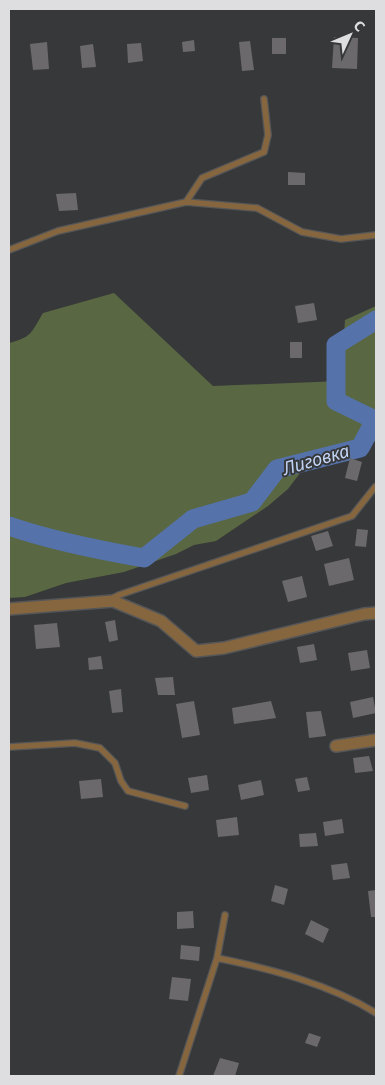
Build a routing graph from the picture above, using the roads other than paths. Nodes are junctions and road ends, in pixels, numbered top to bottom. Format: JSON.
{"nodes":[{"id":1,"x":264,"y":99,"type":"dead end"},
{"id":2,"x":186,"y":202,"type":"junction"},
{"id":3,"x":376,"y":236,"type":"edge"},
{"id":4,"x":9,"y":250,"type":"edge"},
{"id":5,"x":375,"y":488,"type":"dead end"},
{"id":6,"x":105,"y":602,"type":"junction"},
{"id":7,"x":9,"y":609,"type":"edge"},
{"id":8,"x":376,"y":613,"type":"edge"},
{"id":9,"x":376,"y":740,"type":"edge"},
{"id":10,"x":336,"y":746,"type":"dead end"},
{"id":11,"x":9,"y":747,"type":"edge"},
{"id":12,"x":185,"y":806,"type":"dead end"},
{"id":13,"x":225,"y":915,"type":"dead end"},
{"id":14,"x":217,"y":958,"type":"junction"},
{"id":15,"x":376,"y":1014,"type":"edge"},
{"id":16,"x":179,"y":1076,"type":"edge"}],
"edges":[{"from":1,"to":2,"type":"lane"},
{"from":2,"to":3,"type":"lane"},
{"from":2,"to":4,"type":"lane"},
{"from":5,"to":6,"type":"lane"},
{"from":6,"to":7,"type":"street"},
{"from":6,"to":8,"type":"street"},
{"from":9,"to":10,"type":"street"},
{"from":11,"to":12,"type":"lane"},
{"from":13,"to":14,"type":"lane"},
{"from":14,"to":15,"type":"lane"},
{"from":14,"to":16,"type":"lane"}]}
